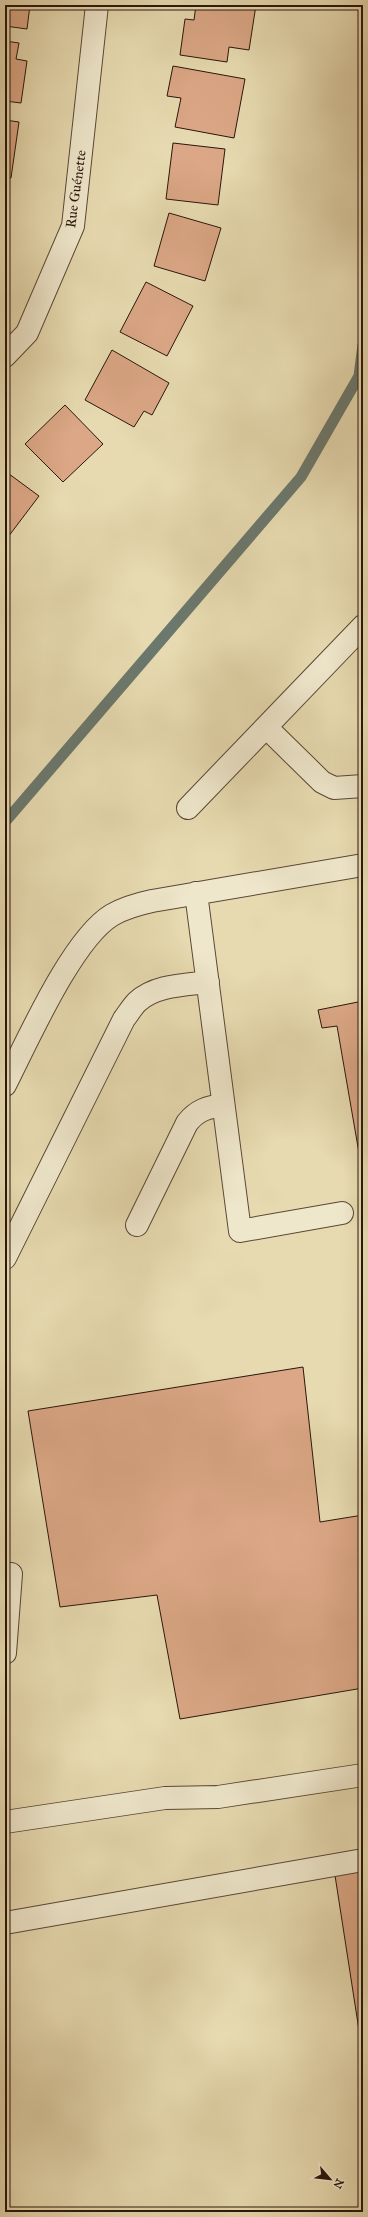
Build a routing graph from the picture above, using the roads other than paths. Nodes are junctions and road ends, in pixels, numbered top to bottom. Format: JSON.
{"nodes":[{"id":1,"x":97,"y":5,"type":"edge"},
{"id":2,"x":5,"y":356,"type":"edge"},
{"id":3,"x":363,"y":626,"type":"edge"},
{"id":4,"x":266,"y":728,"type":"junction"},
{"id":5,"x":363,"y":786,"type":"edge"},
{"id":6,"x":188,"y":808,"type":"dead end"},
{"id":7,"x":363,"y":865,"type":"edge"},
{"id":8,"x":196,"y":893,"type":"junction"},
{"id":9,"x":208,"y":982,"type":"junction"},
{"id":10,"x":5,"y":1085,"type":"edge"},
{"id":11,"x":223,"y":1104,"type":"junction"},
{"id":12,"x":342,"y":1213,"type":"dead end"},
{"id":13,"x":138,"y":1225,"type":"dead end"},
{"id":14,"x":5,"y":1258,"type":"edge"},
{"id":15,"x":5,"y":1574,"type":"edge"},
{"id":16,"x":5,"y":1653,"type":"edge"},
{"id":17,"x":363,"y":1775,"type":"edge"},
{"id":18,"x":5,"y":1822,"type":"edge"},
{"id":19,"x":363,"y":1860,"type":"edge"},
{"id":20,"x":5,"y":1922,"type":"edge"}],
"edges":[{"from":1,"to":2,"type":"street","name":"Rue Guénette"},
{"from":3,"to":4,"type":"street"},
{"from":4,"to":5,"type":"street"},
{"from":4,"to":6,"type":"street"},
{"from":7,"to":8,"type":"street"},
{"from":8,"to":9,"type":"street"},
{"from":8,"to":10,"type":"street"},
{"from":9,"to":11,"type":"street"},
{"from":9,"to":14,"type":"street"},
{"from":11,"to":12,"type":"street"},
{"from":11,"to":13,"type":"street"},
{"from":15,"to":16,"type":"street"},
{"from":17,"to":18,"type":"street"},
{"from":19,"to":20,"type":"street"}]}
